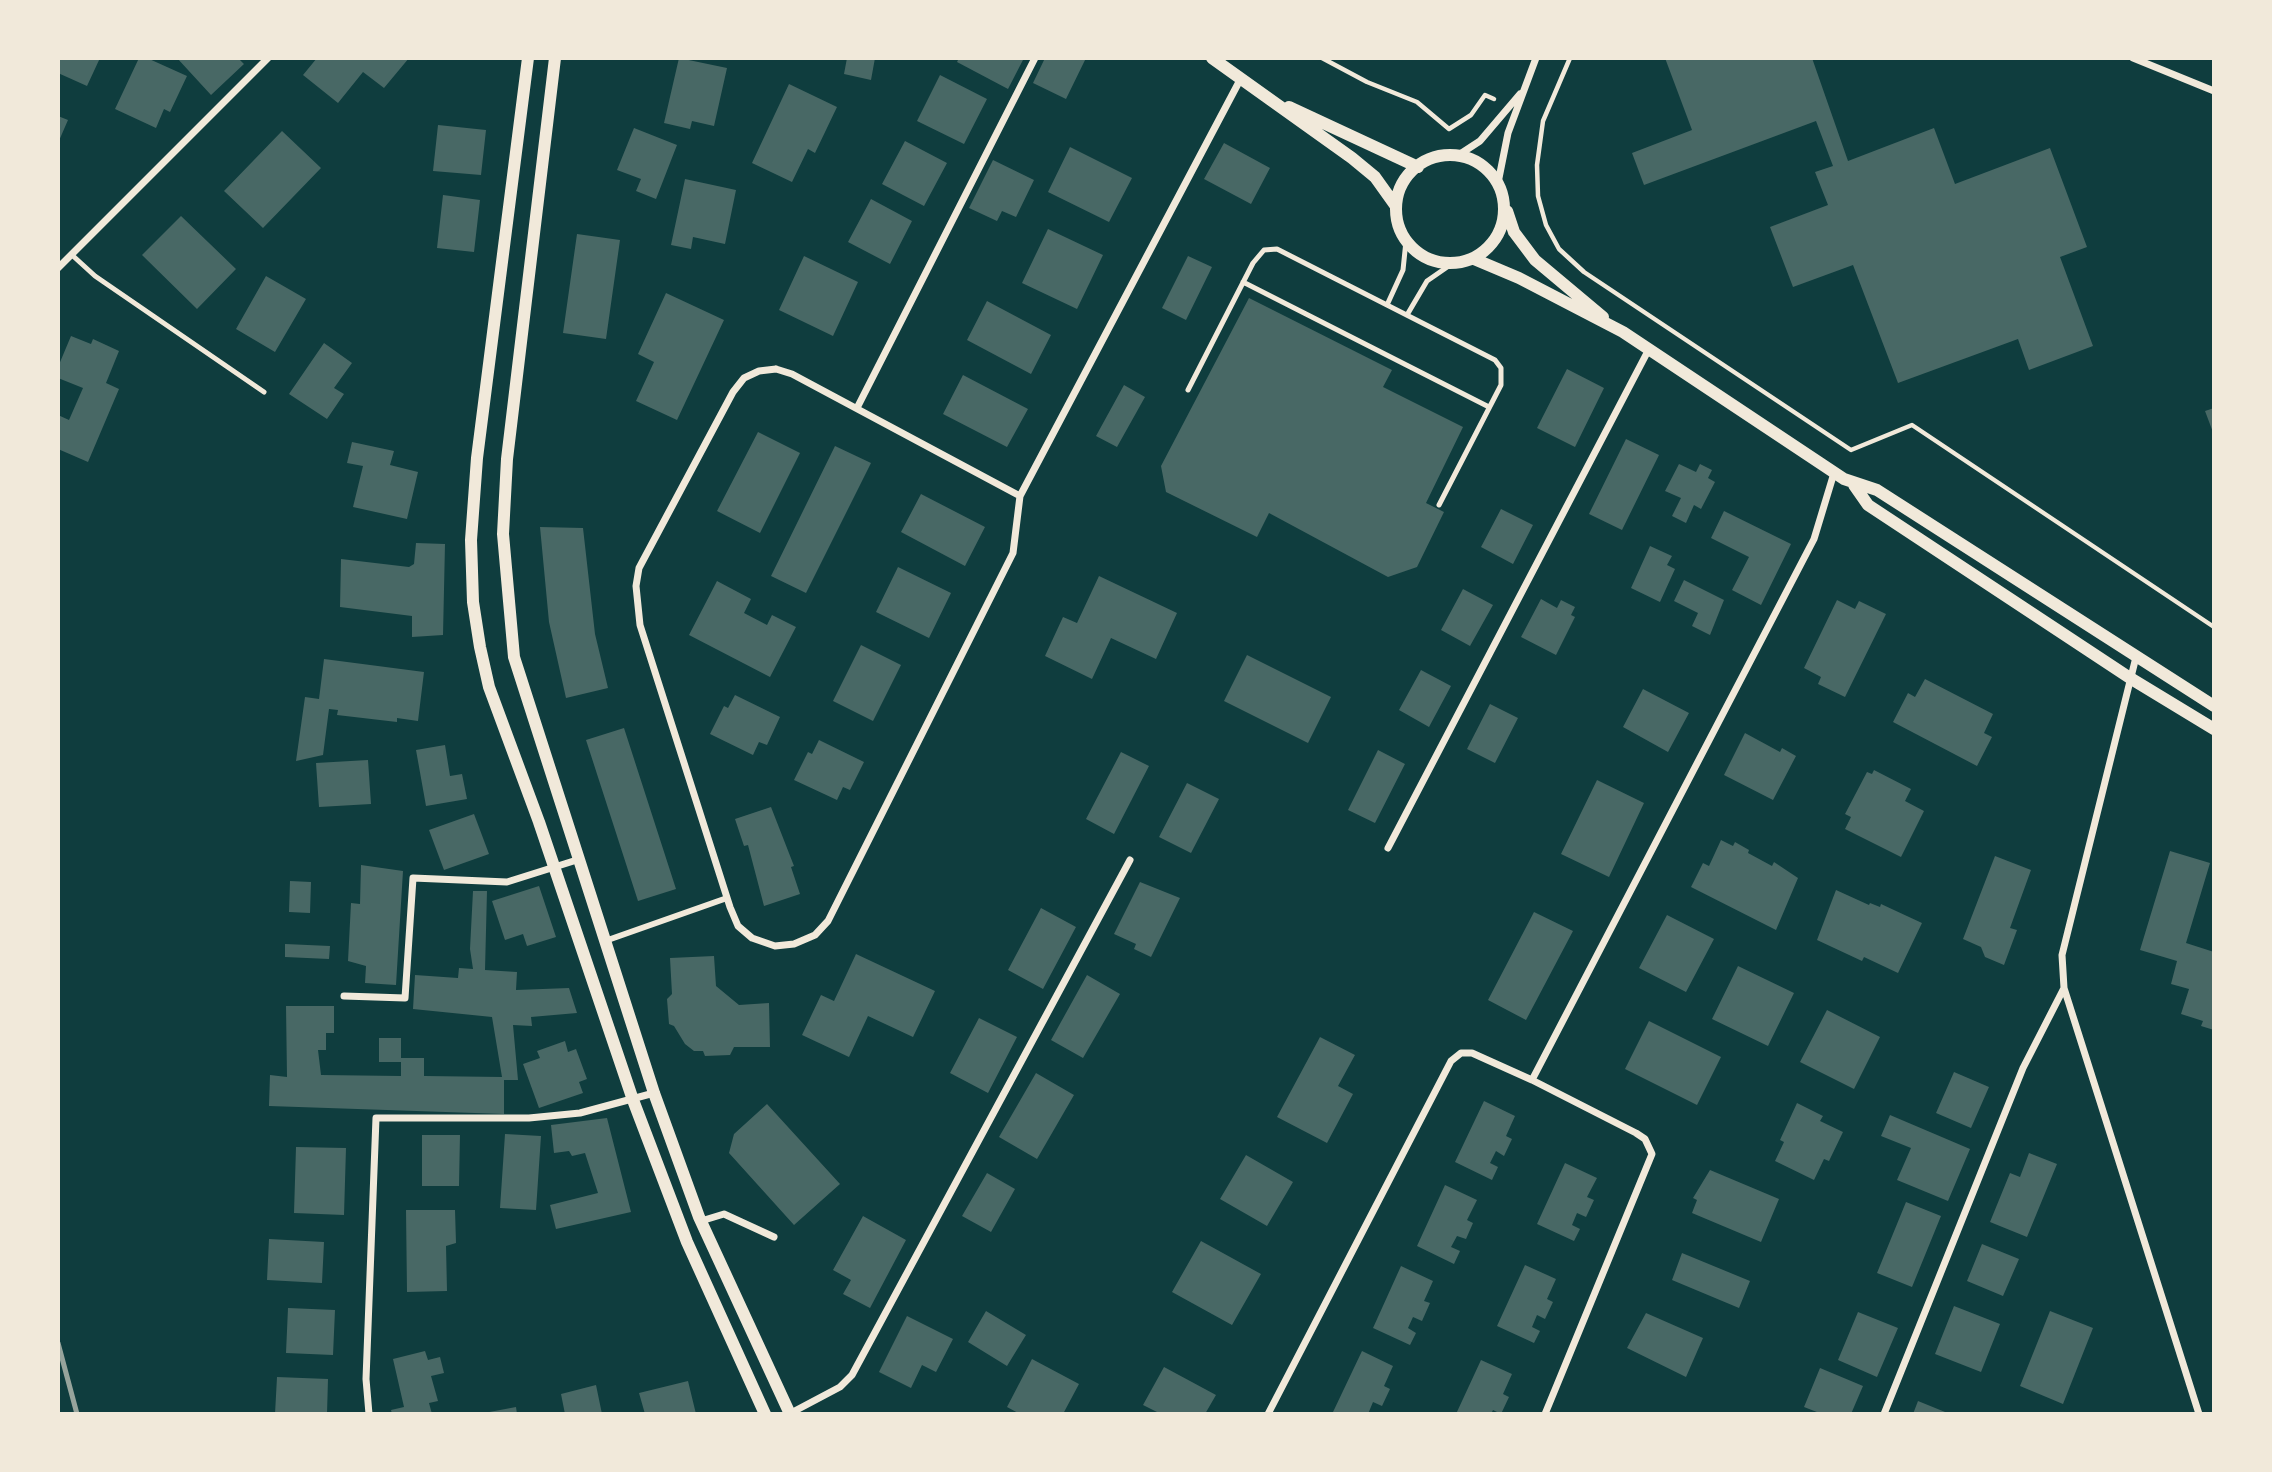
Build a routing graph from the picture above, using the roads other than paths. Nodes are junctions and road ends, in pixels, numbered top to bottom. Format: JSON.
{"nodes":[{"id":1,"x":268,"y":58,"type":"edge"},
{"id":2,"x":528,"y":58,"type":"edge"},
{"id":3,"x":555,"y":58,"type":"edge"},
{"id":4,"x":1035,"y":58,"type":"edge"},
{"id":5,"x":1212,"y":58,"type":"edge"},
{"id":6,"x":1536,"y":58,"type":"edge"},
{"id":7,"x":2133,"y":58,"type":"edge"},
{"id":8,"x":1240,"y":80,"type":"junction"},
{"id":9,"x":2214,"y":91,"type":"edge"},
{"id":10,"x":1257,"y":92,"type":"junction"},
{"id":11,"x":1514,"y":107,"type":"junction"},
{"id":12,"x":1457,"y":156,"type":"junction"},
{"id":13,"x":1418,"y":167,"type":"junction"},
{"id":14,"x":1498,"y":183,"type":"junction"},
{"id":15,"x":1504,"y":204,"type":"junction"},
{"id":16,"x":1395,"y":205,"type":"junction"},
{"id":17,"x":1406,"y":241,"type":"junction"},
{"id":18,"x":72,"y":255,"type":"junction"},
{"id":19,"x":1475,"y":260,"type":"junction"},
{"id":20,"x":1453,"y":263,"type":"junction"},
{"id":21,"x":58,"y":268,"type":"edge"},
{"id":22,"x":1243,"y":282,"type":"junction"},
{"id":23,"x":1387,"y":305,"type":"junction"},
{"id":24,"x":1407,"y":315,"type":"junction"},
{"id":25,"x":1623,"y":332,"type":"junction"},
{"id":26,"x":1649,"y":349,"type":"junction"},
{"id":27,"x":1188,"y":390,"type":"dead end"},
{"id":28,"x":264,"y":392,"type":"dead end"},
{"id":29,"x":1489,"y":407,"type":"junction"},
{"id":30,"x":857,"y":408,"type":"junction"},
{"id":31,"x":1834,"y":473,"type":"junction"},
{"id":32,"x":1854,"y":485,"type":"junction"},
{"id":33,"x":1020,"y":496,"type":"junction"},
{"id":34,"x":1439,"y":505,"type":"dead end"},
{"id":35,"x":2136,"y":657,"type":"junction"},
{"id":36,"x":2130,"y":678,"type":"junction"},
{"id":37,"x":2214,"y":706,"type":"edge"},
{"id":38,"x":2214,"y":729,"type":"edge"},
{"id":39,"x":1388,"y":848,"type":"dead end"},
{"id":40,"x":580,"y":859,"type":"junction"},
{"id":41,"x":1130,"y":860,"type":"dead end"},
{"id":42,"x":554,"y":867,"type":"junction"},
{"id":43,"x":727,"y":898,"type":"junction"},
{"id":44,"x":605,"y":941,"type":"junction"},
{"id":45,"x":2064,"y":988,"type":"junction"},
{"id":46,"x":344,"y":996,"type":"dead end"},
{"id":47,"x":1532,"y":1080,"type":"junction"},
{"id":48,"x":654,"y":1093,"type":"junction"},
{"id":49,"x":633,"y":1100,"type":"junction"},
{"id":50,"x":701,"y":1221,"type":"junction"},
{"id":51,"x":774,"y":1237,"type":"dead end"},
{"id":52,"x":369,"y":1414,"type":"edge"},
{"id":53,"x":765,"y":1414,"type":"edge"},
{"id":54,"x":790,"y":1414,"type":"edge"},
{"id":55,"x":1268,"y":1414,"type":"edge"},
{"id":56,"x":1545,"y":1414,"type":"edge"},
{"id":57,"x":1884,"y":1414,"type":"edge"},
{"id":58,"x":2199,"y":1414,"type":"edge"}],
"edges":[{"from":1,"to":18,"type":"street"},
{"from":2,"to":42,"type":"street"},
{"from":3,"to":40,"type":"street"},
{"from":4,"to":30,"type":"street"},
{"from":5,"to":8,"type":"street"},
{"from":6,"to":11,"type":"street"},
{"from":7,"to":9,"type":"street"},
{"from":8,"to":10,"type":"street"},
{"from":8,"to":33,"type":"street"},
{"from":10,"to":13,"type":"street"},
{"from":10,"to":16,"type":"street"},
{"from":11,"to":12,"type":"street"},
{"from":11,"to":14,"type":"street"},
{"from":12,"to":13,"type":"street"},
{"from":12,"to":14,"type":"street"},
{"from":13,"to":16,"type":"street"},
{"from":14,"to":15,"type":"street"},
{"from":15,"to":19,"type":"street"},
{"from":15,"to":25,"type":"street"},
{"from":16,"to":17,"type":"street"},
{"from":17,"to":20,"type":"street"},
{"from":17,"to":23,"type":"lane"},
{"from":18,"to":21,"type":"street"},
{"from":18,"to":28,"type":"lane"},
{"from":19,"to":20,"type":"street"},
{"from":19,"to":25,"type":"street"},
{"from":20,"to":24,"type":"lane"},
{"from":22,"to":23,"type":"lane"},
{"from":22,"to":27,"type":"lane"},
{"from":22,"to":29,"type":"lane"},
{"from":23,"to":24,"type":"lane"},
{"from":24,"to":29,"type":"lane"},
{"from":25,"to":26,"type":"street"},
{"from":26,"to":31,"type":"street"},
{"from":26,"to":39,"type":"street"},
{"from":29,"to":34,"type":"lane"},
{"from":30,"to":33,"type":"street"},
{"from":30,"to":43,"type":"street"},
{"from":31,"to":32,"type":"street"},
{"from":31,"to":47,"type":"street"},
{"from":32,"to":35,"type":"street"},
{"from":32,"to":36,"type":"street"},
{"from":33,"to":43,"type":"street"},
{"from":35,"to":36,"type":"street"},
{"from":35,"to":37,"type":"street"},
{"from":36,"to":38,"type":"street"},
{"from":36,"to":45,"type":"street"},
{"from":40,"to":42,"type":"street"},
{"from":40,"to":44,"type":"street"},
{"from":41,"to":54,"type":"street"},
{"from":42,"to":46,"type":"street"},
{"from":42,"to":49,"type":"street"},
{"from":43,"to":44,"type":"street"},
{"from":44,"to":48,"type":"street"},
{"from":45,"to":57,"type":"street"},
{"from":45,"to":58,"type":"street"},
{"from":47,"to":55,"type":"street"},
{"from":47,"to":56,"type":"street"},
{"from":48,"to":49,"type":"street"},
{"from":48,"to":50,"type":"street"},
{"from":49,"to":52,"type":"street"},
{"from":49,"to":53,"type":"street"},
{"from":50,"to":51,"type":"street"},
{"from":50,"to":54,"type":"street"}]}
